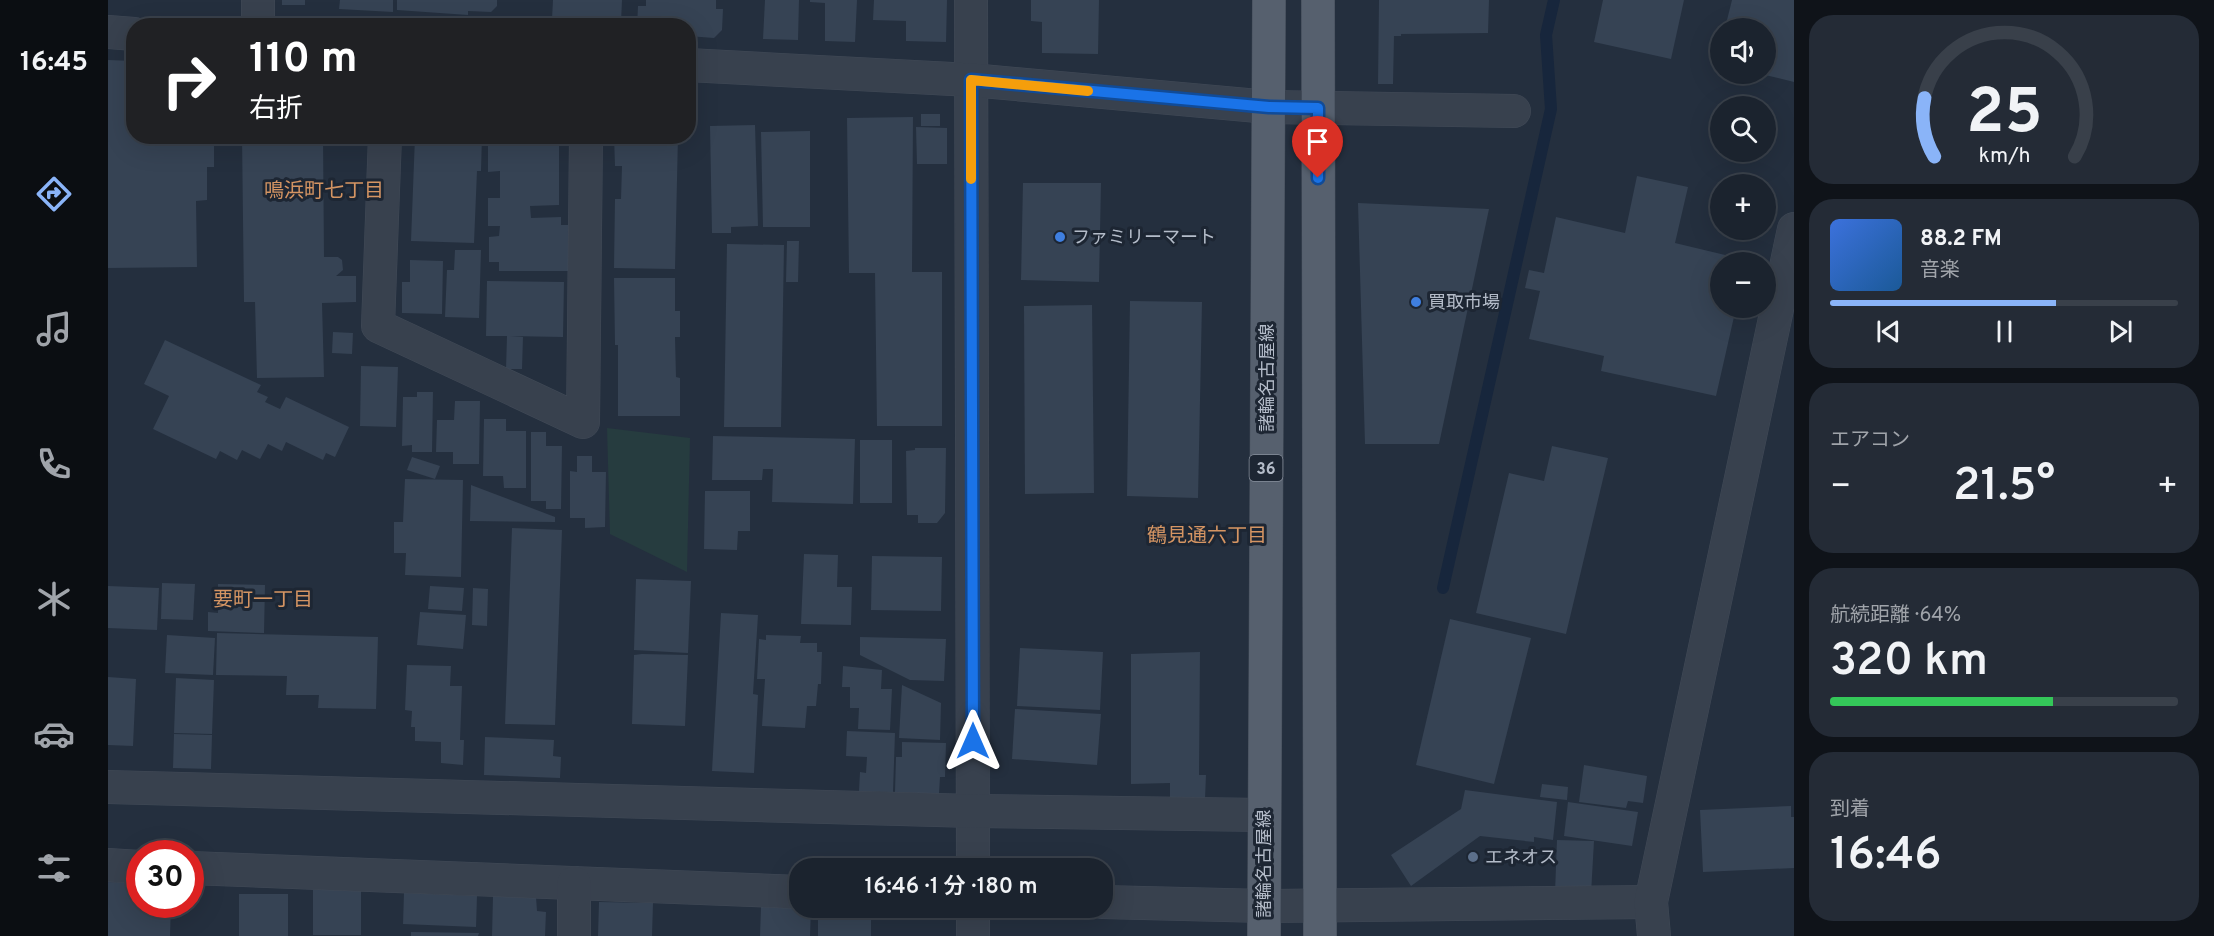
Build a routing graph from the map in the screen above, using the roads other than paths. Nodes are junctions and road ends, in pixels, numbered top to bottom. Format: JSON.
{"nodes":[{"id":1,"x":258,"y":0,"type":"edge"},
{"id":2,"x":971,"y":0,"type":"edge"},
{"id":3,"x":1269,"y":0,"type":"edge"},
{"id":4,"x":1318,"y":0,"type":"edge"},
{"id":5,"x":258,"y":18,"type":"edge"},
{"id":6,"x":108,"y":32,"type":"edge"},
{"id":7,"x":126,"y":33,"type":"edge"},
{"id":8,"x":696,"y":65,"type":"edge"},
{"id":9,"x":971,"y":80,"type":"junction"},
{"id":10,"x":1269,"y":107,"type":"junction"},
{"id":11,"x":1318,"y":108,"type":"junction"},
{"id":12,"x":1514,"y":111,"type":"dead end"},
{"id":13,"x":385,"y":144,"type":"edge"},
{"id":14,"x":586,"y":144,"type":"edge"},
{"id":15,"x":1794,"y":229,"type":"edge"},
{"id":16,"x":108,"y":787,"type":"edge"},
{"id":17,"x":973,"y":811,"type":"junction"},
{"id":18,"x":1263,"y":816,"type":"junction"},
{"id":19,"x":973,"y":858,"type":"edge"},
{"id":20,"x":108,"y":866,"type":"edge"},
{"id":21,"x":126,"y":867,"type":"edge"},
{"id":22,"x":204,"y":869,"type":"edge"},
{"id":23,"x":574,"y":883,"type":"junction"},
{"id":24,"x":789,"y":892,"type":"edge"},
{"id":25,"x":1652,"y":902,"type":"junction"},
{"id":26,"x":1113,"y":903,"type":"edge"},
{"id":27,"x":973,"y":918,"type":"edge"},
{"id":28,"x":1264,"y":921,"type":"edge"},
{"id":29,"x":1320,"y":921,"type":"edge"},
{"id":30,"x":573,"y":936,"type":"edge"},
{"id":31,"x":973,"y":936,"type":"edge"},
{"id":32,"x":1654,"y":936,"type":"edge"}],
"edges":[{"from":1,"to":5,"type":"street"},
{"from":2,"to":9,"type":"street"},
{"from":3,"to":10,"type":"main road","name":"諸輪名古屋線","number":"36"},
{"from":4,"to":11,"type":"main road"},
{"from":6,"to":7,"type":"street"},
{"from":8,"to":9,"type":"street"},
{"from":9,"to":10,"type":"street"},
{"from":9,"to":17,"type":"street"},
{"from":10,"to":11,"type":"street"},
{"from":10,"to":18,"type":"main road","name":"諸輪名古屋線","number":"36"},
{"from":11,"to":12,"type":"street"},
{"from":11,"to":29,"type":"main road"},
{"from":13,"to":14,"type":"street"},
{"from":15,"to":25,"type":"street"},
{"from":16,"to":17,"type":"street"},
{"from":17,"to":18,"type":"street"},
{"from":17,"to":19,"type":"street"},
{"from":18,"to":28,"type":"main road","name":"諸輪名古屋線","number":"36"},
{"from":20,"to":21,"type":"street"},
{"from":22,"to":23,"type":"street"},
{"from":23,"to":24,"type":"street"},
{"from":23,"to":30,"type":"street"},
{"from":25,"to":29,"type":"street"},
{"from":25,"to":32,"type":"street"},
{"from":26,"to":28,"type":"street"},
{"from":27,"to":31,"type":"street"},
{"from":28,"to":29,"type":"street"}]}
